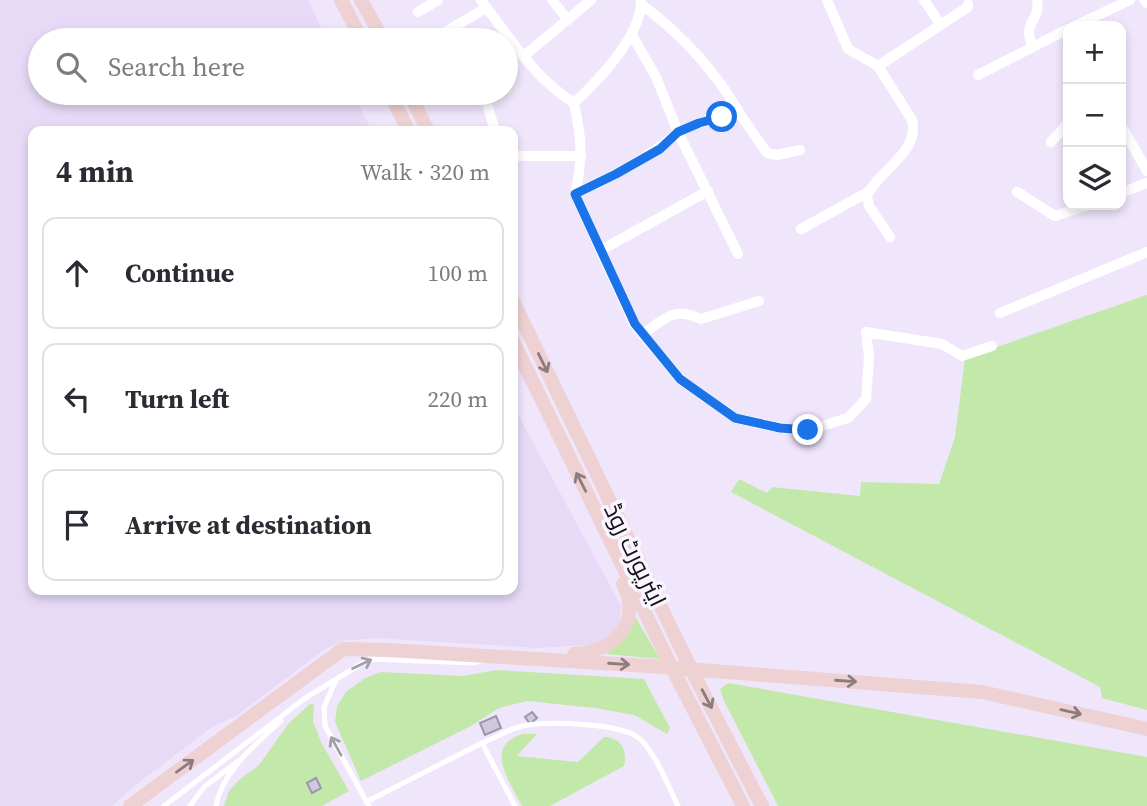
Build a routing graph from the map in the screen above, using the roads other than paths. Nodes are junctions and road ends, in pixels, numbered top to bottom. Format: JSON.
{"nodes":[{"id":1,"x":341,"y":0,"type":"edge"},
{"id":2,"x":361,"y":0,"type":"edge"},
{"id":3,"x":438,"y":0,"type":"edge"},
{"id":4,"x":552,"y":0,"type":"edge"},
{"id":5,"x":591,"y":0,"type":"edge"},
{"id":6,"x":827,"y":0,"type":"edge"},
{"id":7,"x":924,"y":0,"type":"edge"},
{"id":8,"x":1037,"y":0,"type":"edge"},
{"id":9,"x":1130,"y":0,"type":"edge"},
{"id":10,"x":641,"y":2,"type":"edge"},
{"id":11,"x":484,"y":4,"type":"edge"},
{"id":12,"x":968,"y":4,"type":"dead end"},
{"id":13,"x":418,"y":12,"type":"dead end"},
{"id":14,"x":568,"y":20,"type":"junction"},
{"id":15,"x":1087,"y":21,"type":"edge"},
{"id":16,"x":940,"y":25,"type":"junction"},
{"id":17,"x":356,"y":28,"type":"edge"},
{"id":18,"x":376,"y":28,"type":"edge"},
{"id":19,"x":450,"y":28,"type":"edge"},
{"id":20,"x":502,"y":28,"type":"edge"},
{"id":21,"x":1063,"y":33,"type":"edge"},
{"id":22,"x":632,"y":35,"type":"junction"},
{"id":23,"x":1033,"y":47,"type":"junction"},
{"id":24,"x":518,"y":48,"type":"edge"},
{"id":25,"x":524,"y":56,"type":"junction"},
{"id":26,"x":877,"y":66,"type":"junction"},
{"id":27,"x":978,"y":75,"type":"dead end"},
{"id":28,"x":574,"y":103,"type":"junction"},
{"id":29,"x":395,"y":105,"type":"edge"},
{"id":30,"x":415,"y":105,"type":"edge"},
{"id":31,"x":487,"y":105,"type":"edge"},
{"id":32,"x":740,"y":114,"type":"junction"},
{"id":33,"x":406,"y":126,"type":"edge"},
{"id":34,"x":426,"y":126,"type":"edge"},
{"id":35,"x":494,"y":126,"type":"edge"},
{"id":36,"x":1063,"y":129,"type":"edge"},
{"id":37,"x":678,"y":132,"type":"junction"},
{"id":38,"x":1126,"y":134,"type":"edge"},
{"id":39,"x":1051,"y":142,"type":"dead end"},
{"id":40,"x":800,"y":150,"type":"dead end"},
{"id":41,"x":518,"y":156,"type":"edge"},
{"id":42,"x":581,"y":156,"type":"junction"},
{"id":43,"x":1147,"y":171,"type":"edge"},
{"id":44,"x":1146,"y":187,"type":"edge"},
{"id":45,"x":708,"y":191,"type":"junction"},
{"id":46,"x":869,"y":191,"type":"junction"},
{"id":47,"x":1017,"y":192,"type":"dead end"},
{"id":48,"x":1126,"y":192,"type":"edge"},
{"id":49,"x":575,"y":194,"type":"junction"},
{"id":50,"x":1072,"y":210,"type":"edge"},
{"id":51,"x":801,"y":229,"type":"dead end"},
{"id":52,"x":890,"y":237,"type":"dead end"},
{"id":53,"x":601,"y":250,"type":"junction"},
{"id":54,"x":1147,"y":252,"type":"edge"},
{"id":55,"x":738,"y":254,"type":"dead end"},
{"id":56,"x":759,"y":301,"type":"dead end"},
{"id":57,"x":518,"y":311,"type":"edge"},
{"id":58,"x":1000,"y":313,"type":"dead end"},
{"id":59,"x":643,"y":334,"type":"junction"},
{"id":60,"x":992,"y":346,"type":"dead end"},
{"id":61,"x":518,"y":351,"type":"edge"},
{"id":62,"x":611,"y":541,"type":"junction"},
{"id":63,"x":493,"y":656,"type":"junction"},
{"id":64,"x":523,"y":658,"type":"junction"},
{"id":65,"x":671,"y":668,"type":"junction"},
{"id":66,"x":691,"y":669,"type":"junction"},
{"id":67,"x":337,"y":678,"type":"junction"},
{"id":68,"x":304,"y":699,"type":"junction"},
{"id":69,"x":1147,"y":729,"type":"edge"},
{"id":70,"x":482,"y":743,"type":"junction"},
{"id":71,"x":245,"y":755,"type":"junction"},
{"id":72,"x":368,"y":804,"type":"edge"},
{"id":73,"x":130,"y":806,"type":"edge"},
{"id":74,"x":166,"y":806,"type":"edge"},
{"id":75,"x":190,"y":806,"type":"edge"},
{"id":76,"x":216,"y":806,"type":"edge"},
{"id":77,"x":515,"y":806,"type":"edge"},
{"id":78,"x":678,"y":806,"type":"edge"},
{"id":79,"x":743,"y":806,"type":"edge"},
{"id":80,"x":762,"y":806,"type":"edge"}],
"edges":[{"from":1,"to":17,"type":"main road"},
{"from":2,"to":18,"type":"main road"},
{"from":3,"to":13,"type":"street"},
{"from":4,"to":14,"type":"street"},
{"from":5,"to":14,"type":"street"},
{"from":6,"to":26,"type":"street"},
{"from":7,"to":16,"type":"street"},
{"from":8,"to":23,"type":"street"},
{"from":9,"to":15,"type":"street"},
{"from":10,"to":22,"type":"street"},
{"from":10,"to":32,"type":"street"},
{"from":11,"to":19,"type":"street"},
{"from":11,"to":20,"type":"street"},
{"from":12,"to":16,"type":"street"},
{"from":14,"to":25,"type":"street"},
{"from":16,"to":26,"type":"street"},
{"from":21,"to":23,"type":"street"},
{"from":22,"to":28,"type":"street"},
{"from":22,"to":37,"type":"street"},
{"from":23,"to":27,"type":"street"},
{"from":24,"to":25,"type":"street"},
{"from":25,"to":28,"type":"street"},
{"from":26,"to":46,"type":"street"},
{"from":28,"to":42,"type":"street"},
{"from":29,"to":33,"type":"main road"},
{"from":30,"to":34,"type":"main road"},
{"from":31,"to":35,"type":"street"},
{"from":32,"to":37,"type":"street"},
{"from":32,"to":40,"type":"street"},
{"from":36,"to":39,"type":"street"},
{"from":37,"to":45,"type":"street"},
{"from":37,"to":49,"type":"street"},
{"from":38,"to":43,"type":"street"},
{"from":41,"to":42,"type":"street"},
{"from":42,"to":49,"type":"street"},
{"from":44,"to":48,"type":"street"},
{"from":45,"to":53,"type":"street"},
{"from":45,"to":55,"type":"street"},
{"from":46,"to":51,"type":"street"},
{"from":46,"to":52,"type":"street"},
{"from":47,"to":50,"type":"street"},
{"from":49,"to":53,"type":"street"},
{"from":53,"to":59,"type":"street"},
{"from":54,"to":58,"type":"street"},
{"from":56,"to":59,"type":"street"},
{"from":57,"to":66,"type":"main road","name":"ایئرپورٹ روڈ","one_way":true},
{"from":59,"to":60,"type":"street"},
{"from":62,"to":61,"type":"main road","name":"ایئرپورٹ روڈ","one_way":true},
{"from":62,"to":64,"type":"main road"},
{"from":62,"to":65,"type":"main road","name":"ایئرپورٹ روڈ"},
{"from":63,"to":64,"type":"main road"},
{"from":67,"to":63,"type":"lane","one_way":true},
{"from":73,"to":63,"type":"main road","one_way":true},
{"from":64,"to":65,"type":"main road","one_way":true},
{"from":65,"to":66,"type":"main road"},
{"from":65,"to":79,"type":"main road","name":"ایئرپورٹ روڈ"},
{"from":66,"to":69,"type":"main road","one_way":true},
{"from":66,"to":80,"type":"main road","name":"ایئرپورٹ روڈ","one_way":true},
{"from":67,"to":68,"type":"lane"},
{"from":72,"to":67,"type":"lane","one_way":true},
{"from":68,"to":71,"type":"lane"},
{"from":68,"to":74,"type":"lane"},
{"from":70,"to":72,"type":"lane"},
{"from":70,"to":77,"type":"lane"},
{"from":70,"to":78,"type":"lane"},
{"from":71,"to":75,"type":"lane"},
{"from":71,"to":76,"type":"lane"}]}
